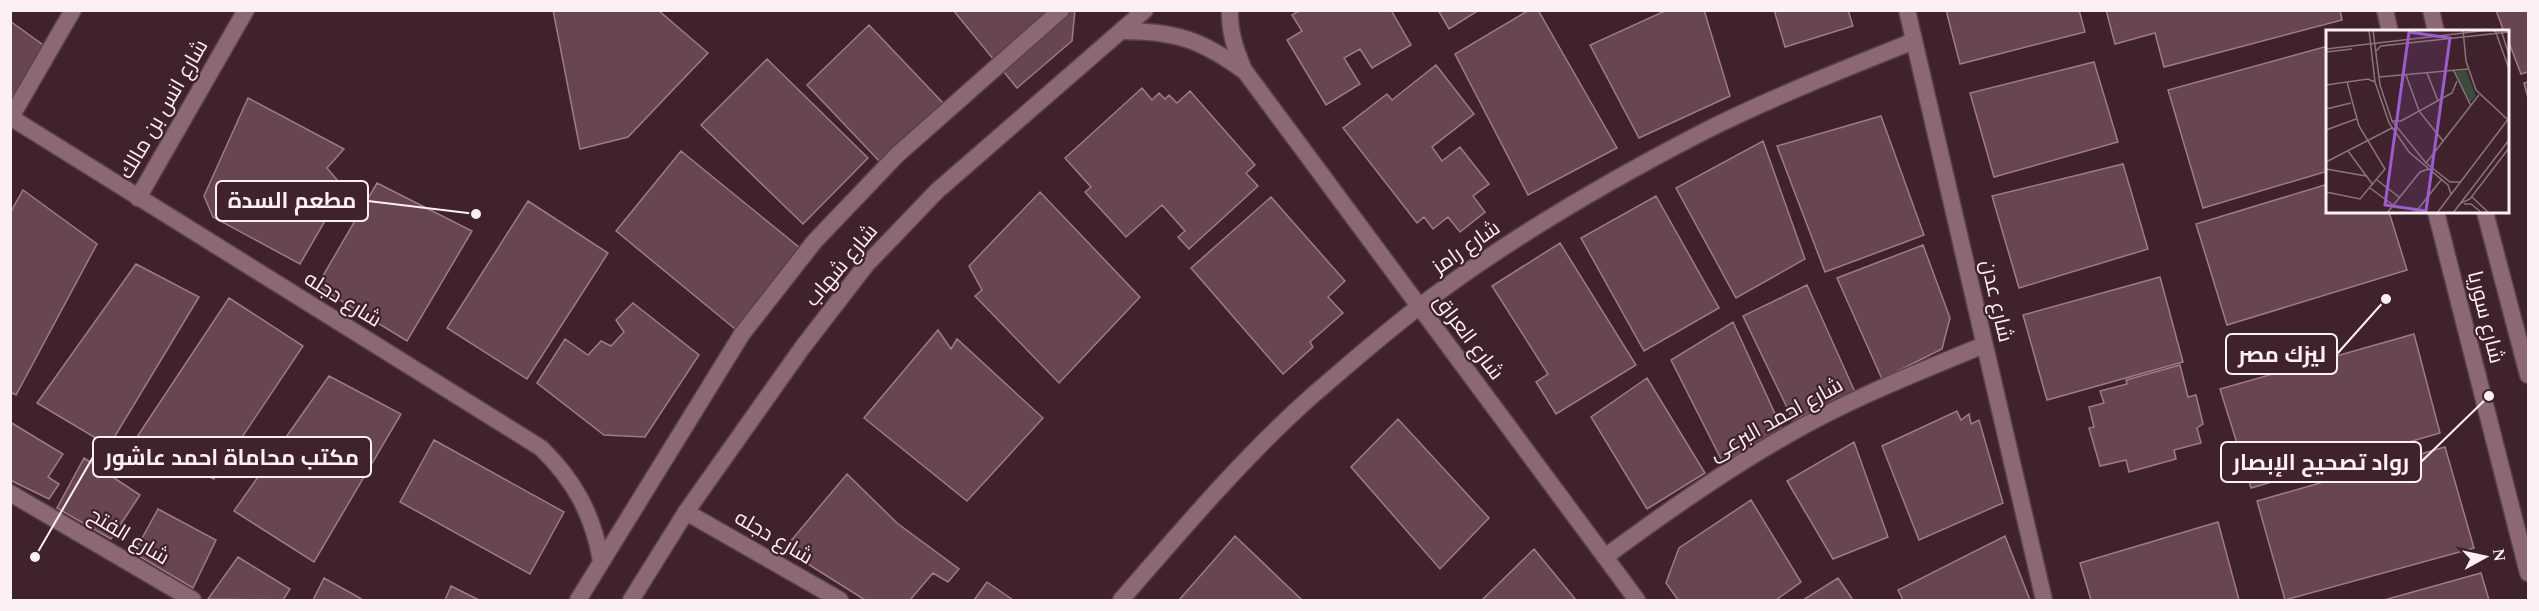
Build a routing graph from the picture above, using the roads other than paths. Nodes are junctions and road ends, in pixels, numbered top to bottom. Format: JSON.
{"nodes":[{"id":1,"x":73,"y":10,"type":"edge"},
{"id":2,"x":246,"y":10,"type":"edge"},
{"id":3,"x":1060,"y":10,"type":"edge"},
{"id":4,"x":1145,"y":10,"type":"edge"},
{"id":5,"x":1230,"y":10,"type":"edge"},
{"id":6,"x":1907,"y":10,"type":"edge"},
{"id":7,"x":2385,"y":10,"type":"edge"},
{"id":8,"x":2431,"y":10,"type":"edge"},
{"id":9,"x":2390,"y":30,"type":"edge"},
{"id":10,"x":2436,"y":30,"type":"edge"},
{"id":11,"x":1121,"y":31,"type":"junction"},
{"id":12,"x":1914,"y":41,"type":"junction"},
{"id":13,"x":1244,"y":70,"type":"junction"},
{"id":14,"x":11,"y":117,"type":"edge"},
{"id":15,"x":138,"y":198,"type":"junction"},
{"id":16,"x":2436,"y":213,"type":"edge"},
{"id":17,"x":2485,"y":213,"type":"edge"},
{"id":18,"x":1419,"y":307,"type":"junction"},
{"id":19,"x":1984,"y":345,"type":"junction"},
{"id":20,"x":2529,"y":375,"type":"edge"},
{"id":21,"x":10,"y":493,"type":"edge"},
{"id":22,"x":686,"y":512,"type":"junction"},
{"id":23,"x":1605,"y":557,"type":"junction"},
{"id":24,"x":601,"y":561,"type":"junction"},
{"id":25,"x":2529,"y":573,"type":"edge"},
{"id":26,"x":193,"y":600,"type":"edge"},
{"id":27,"x":578,"y":600,"type":"edge"},
{"id":28,"x":631,"y":600,"type":"edge"},
{"id":29,"x":840,"y":600,"type":"edge"},
{"id":30,"x":1121,"y":600,"type":"edge"},
{"id":31,"x":1637,"y":600,"type":"edge"},
{"id":32,"x":2044,"y":600,"type":"edge"}],
"edges":[{"from":1,"to":14,"type":"street"},
{"from":2,"to":15,"type":"street","name":"شارع انس بن مالك"},
{"from":3,"to":24,"type":"street","name":"شارع شهاب"},
{"from":4,"to":11,"type":"street","name":"شارع شهاب"},
{"from":5,"to":13,"type":"street","name":"شارع العراق"},
{"from":6,"to":12,"type":"street","name":"شارع عدن"},
{"from":7,"to":9,"type":"street"},
{"from":8,"to":10,"type":"street"},
{"from":11,"to":13,"type":"street","name":"شارع العراق"},
{"from":11,"to":22,"type":"street","name":"شارع شهاب"},
{"from":12,"to":18,"type":"street","name":"شارع رامز"},
{"from":12,"to":19,"type":"street","name":"شارع عدن"},
{"from":13,"to":18,"type":"street","name":"شارع العراق"},
{"from":14,"to":15,"type":"street","name":"شارع دجله"},
{"from":15,"to":24,"type":"street","name":"شارع دجله"},
{"from":16,"to":25,"type":"street","name":"شارع سوريا"},
{"from":17,"to":20,"type":"street","name":"شارع سوريا"},
{"from":18,"to":23,"type":"street","name":"شارع العراق"},
{"from":18,"to":30,"type":"street","name":"شارع رامز"},
{"from":19,"to":23,"type":"street","name":"شارع احمد البرعى"},
{"from":19,"to":32,"type":"street","name":"شارع عدن"},
{"from":21,"to":26,"type":"street","name":"شارع الفتح"},
{"from":22,"to":28,"type":"street","name":"شارع شهاب"},
{"from":22,"to":29,"type":"street","name":"شارع دجله"},
{"from":23,"to":31,"type":"street","name":"شارع العراق"},
{"from":24,"to":27,"type":"street","name":"شارع شهاب"}]}
